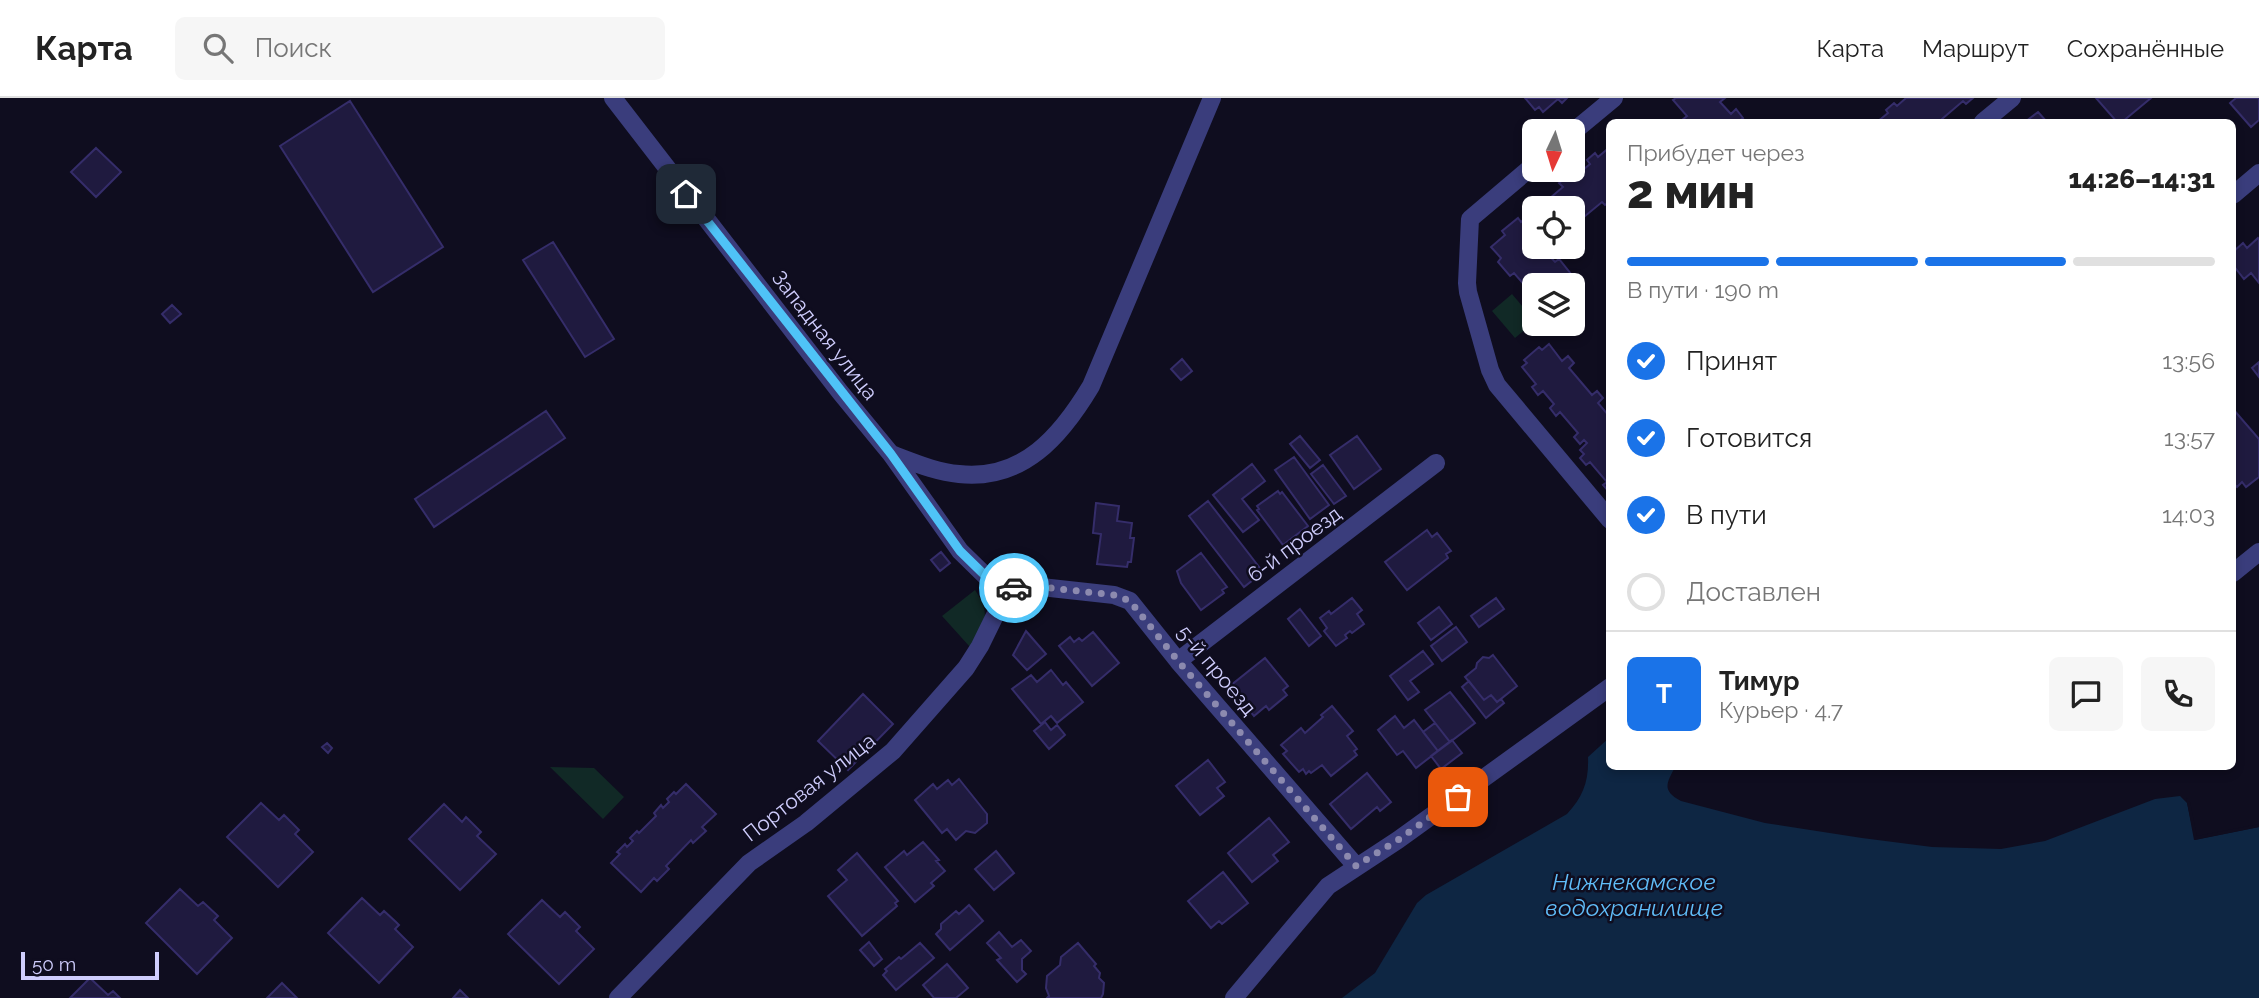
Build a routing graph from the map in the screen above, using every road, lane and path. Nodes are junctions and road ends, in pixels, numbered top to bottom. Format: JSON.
{"nodes":[{"id":1,"x":613,"y":98,"type":"edge"},
{"id":2,"x":1212,"y":98,"type":"edge"},
{"id":3,"x":1614,"y":98,"type":"edge"},
{"id":4,"x":2012,"y":98,"type":"edge"},
{"id":5,"x":1987,"y":119,"type":"edge"},
{"id":6,"x":1586,"y":121,"type":"edge"},
{"id":7,"x":2259,"y":174,"type":"edge"},
{"id":8,"x":1522,"y":175,"type":"edge"},
{"id":9,"x":2236,"y":193,"type":"edge"},
{"id":10,"x":891,"y":454,"type":"junction"},
{"id":11,"x":1436,"y":463,"type":"dead end"},
{"id":12,"x":1606,"y":515,"type":"edge"},
{"id":13,"x":2259,"y":552,"type":"edge"},
{"id":14,"x":2236,"y":571,"type":"edge"},
{"id":15,"x":1005,"y":595,"type":"junction"},
{"id":16,"x":1178,"y":661,"type":"junction"},
{"id":17,"x":1606,"y":690,"type":"edge"},
{"id":18,"x":1356,"y":866,"type":"junction"},
{"id":19,"x":618,"y":998,"type":"edge"},
{"id":20,"x":1234,"y":998,"type":"edge"}],
"edges":[{"from":1,"to":10,"type":"street","name":"Западная улица"},
{"from":2,"to":10,"type":"street"},
{"from":3,"to":6,"type":"street"},
{"from":4,"to":5,"type":"street"},
{"from":7,"to":9,"type":"street"},
{"from":8,"to":12,"type":"street"},
{"from":10,"to":15,"type":"street","name":"Западная улица"},
{"from":11,"to":16,"type":"street","name":"6-й проезд"},
{"from":13,"to":14,"type":"street"},
{"from":15,"to":16,"type":"street","name":"5-й проезд"},
{"from":15,"to":19,"type":"street","name":"Портовая улица"},
{"from":16,"to":18,"type":"street","name":"5-й проезд"},
{"from":17,"to":18,"type":"street"},
{"from":18,"to":20,"type":"street"}]}
